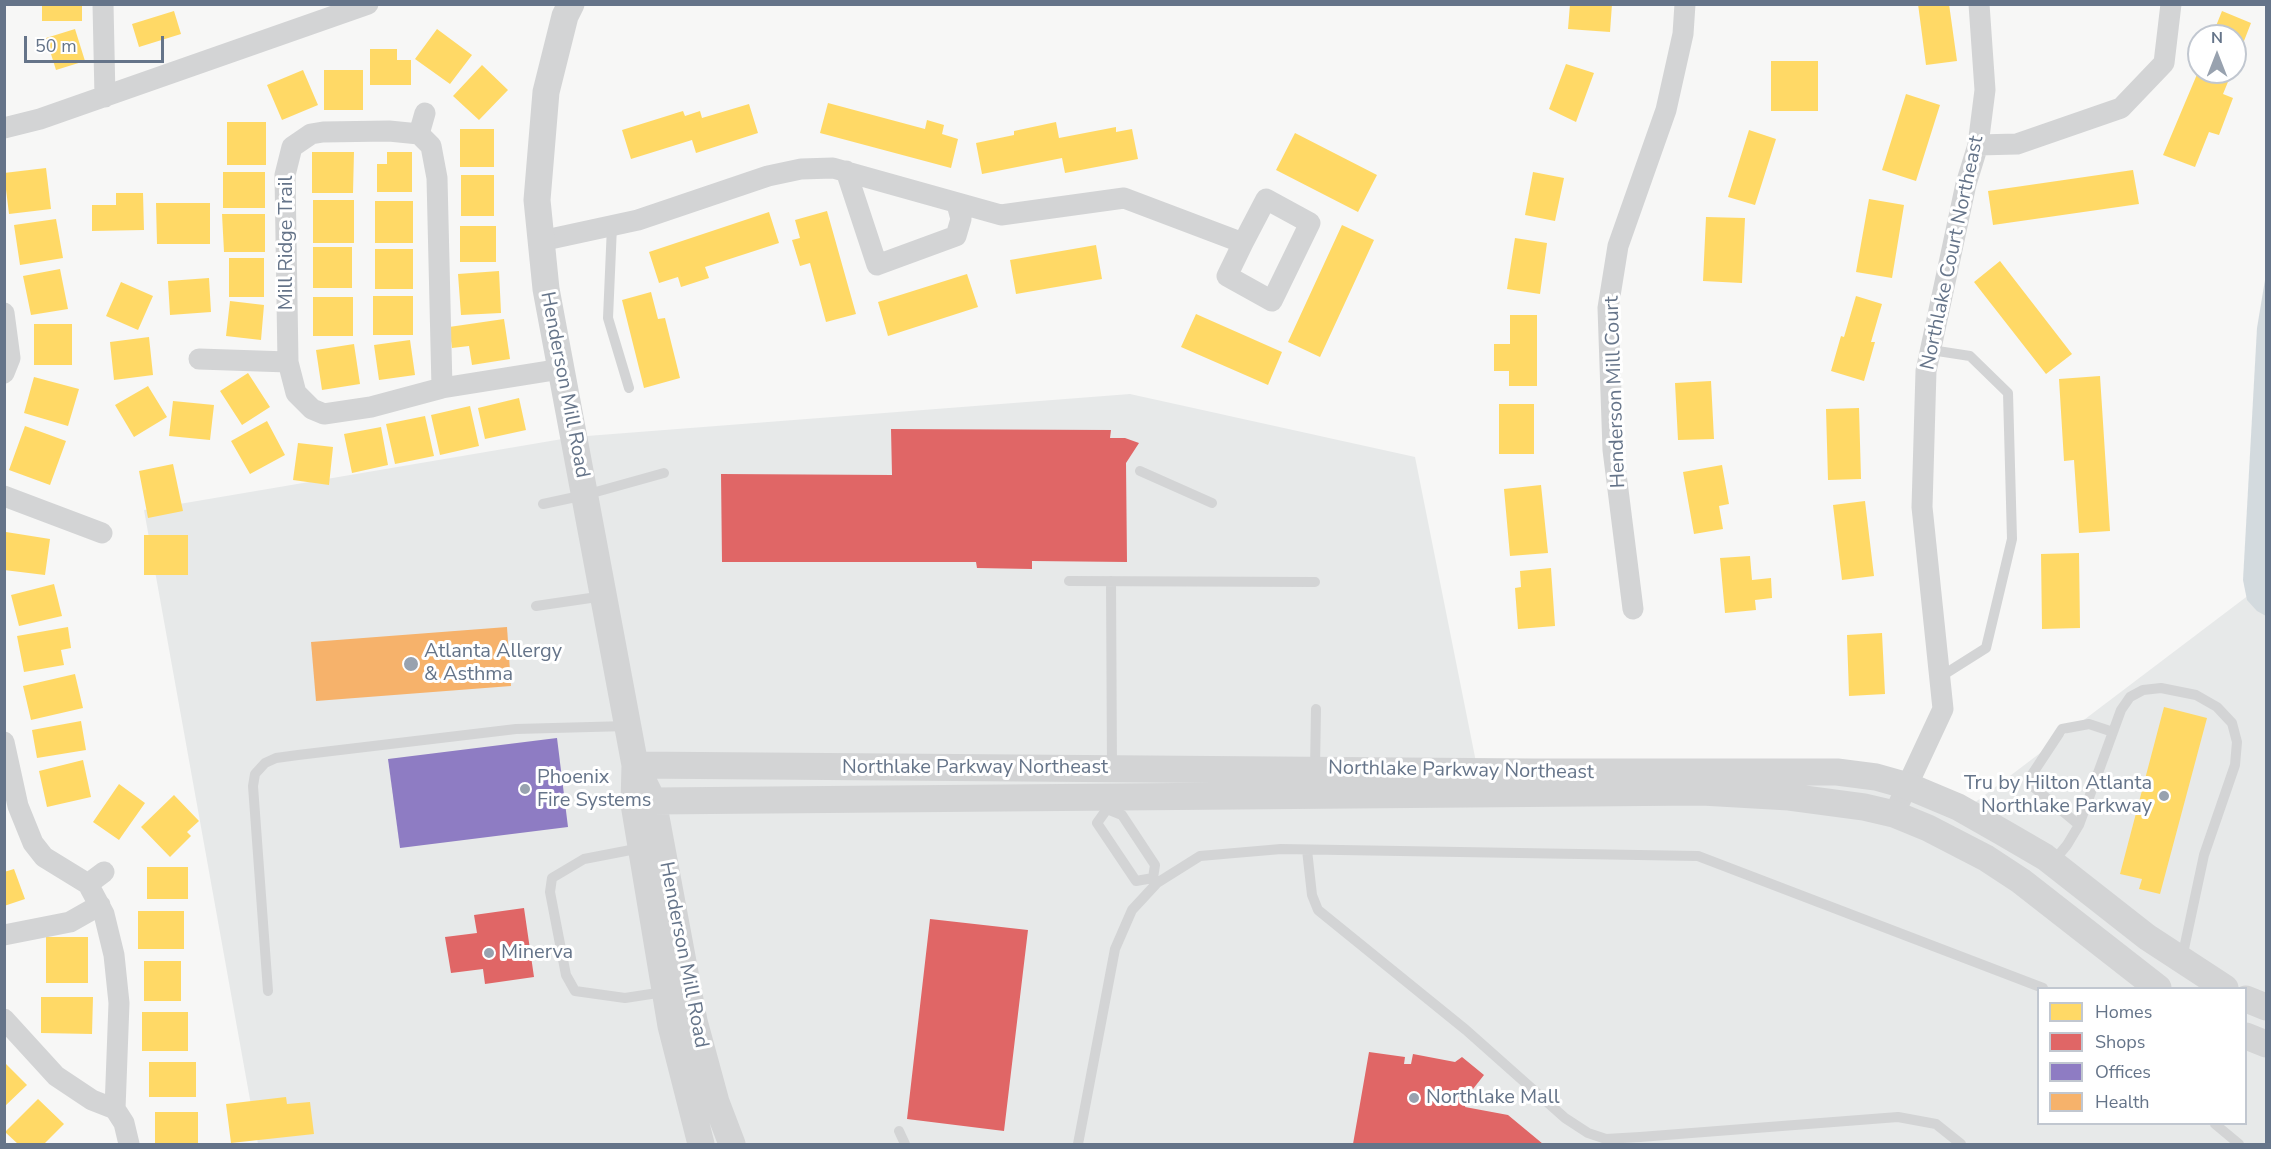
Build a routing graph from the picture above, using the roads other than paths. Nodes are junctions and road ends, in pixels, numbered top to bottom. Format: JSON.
{"nodes":[{"id":1,"x":103,"y":4,"type":"edge"},
{"id":2,"x":368,"y":4,"type":"edge"},
{"id":3,"x":571,"y":4,"type":"edge"},
{"id":4,"x":1685,"y":4,"type":"edge"},
{"id":5,"x":1979,"y":4,"type":"edge"},
{"id":6,"x":2172,"y":4,"type":"edge"},
{"id":7,"x":344,"y":8,"type":"edge"},
{"id":8,"x":105,"y":97,"type":"junction"},
{"id":9,"x":425,"y":113,"type":"dead end"},
{"id":10,"x":4,"y":128,"type":"edge"},
{"id":11,"x":419,"y":134,"type":"junction"},
{"id":12,"x":1978,"y":145,"type":"junction"},
{"id":13,"x":846,"y":171,"type":"junction"},
{"id":14,"x":957,"y":204,"type":"junction"},
{"id":15,"x":612,"y":226,"type":"junction"},
{"id":16,"x":541,"y":241,"type":"junction"},
{"id":17,"x":1243,"y":243,"type":"junction"},
{"id":18,"x":4,"y":313,"type":"edge"},
{"id":19,"x":1930,"y":350,"type":"junction"},
{"id":20,"x":199,"y":359,"type":"dead end"},
{"id":21,"x":288,"y":362,"type":"junction"},
{"id":22,"x":561,"y":369,"type":"junction"},
{"id":23,"x":4,"y":373,"type":"edge"},
{"id":24,"x":442,"y":388,"type":"junction"},
{"id":25,"x":628,"y":388,"type":"dead end"},
{"id":26,"x":1140,"y":471,"type":"dead end"},
{"id":27,"x":664,"y":473,"type":"dead end"},
{"id":28,"x":585,"y":495,"type":"junction"},
{"id":29,"x":4,"y":496,"type":"edge"},
{"id":30,"x":1212,"y":503,"type":"dead end"},
{"id":31,"x":543,"y":504,"type":"dead end"},
{"id":32,"x":102,"y":533,"type":"dead end"},
{"id":33,"x":1069,"y":581,"type":"dead end"},
{"id":34,"x":1111,"y":581,"type":"junction"},
{"id":35,"x":1315,"y":582,"type":"dead end"},
{"id":36,"x":605,"y":596,"type":"junction"},
{"id":37,"x":536,"y":606,"type":"dead end"},
{"id":38,"x":1633,"y":609,"type":"dead end"},
{"id":39,"x":1940,"y":677,"type":"junction"},
{"id":40,"x":1316,"y":709,"type":"dead end"},
{"id":41,"x":628,"y":726,"type":"junction"},
{"id":42,"x":2113,"y":732,"type":"junction"},
{"id":43,"x":4,"y":742,"type":"edge"},
{"id":44,"x":635,"y":765,"type":"junction"},
{"id":45,"x":1315,"y":769,"type":"junction"},
{"id":46,"x":1908,"y":786,"type":"junction"},
{"id":47,"x":1109,"y":788,"type":"junction"},
{"id":48,"x":644,"y":803,"type":"junction"},
{"id":49,"x":1894,"y":814,"type":"junction"},
{"id":50,"x":2079,"y":825,"type":"junction"},
{"id":51,"x":641,"y":848,"type":"junction"},
{"id":52,"x":1307,"y":850,"type":"junction"},
{"id":53,"x":2052,"y":863,"type":"junction"},
{"id":54,"x":1155,"y":880,"type":"junction"},
{"id":55,"x":100,"y":905,"type":"junction"},
{"id":56,"x":4,"y":935,"type":"edge"},
{"id":57,"x":2182,"y":961,"type":"junction"},
{"id":58,"x":2040,"y":987,"type":"edge"},
{"id":59,"x":2157,"y":987,"type":"edge"},
{"id":60,"x":2223,"y":987,"type":"edge"},
{"id":61,"x":268,"y":991,"type":"dead end"},
{"id":62,"x":665,"y":992,"type":"junction"},
{"id":63,"x":4,"y":1019,"type":"edge"},
{"id":64,"x":2247,"y":1036,"type":"edge"},
{"id":65,"x":2266,"y":1044,"type":"edge"},
{"id":66,"x":115,"y":1109,"type":"junction"},
{"id":67,"x":2216,"y":1125,"type":"edge"},
{"id":68,"x":899,"y":1131,"type":"dead end"},
{"id":69,"x":129,"y":1144,"type":"edge"},
{"id":70,"x":701,"y":1144,"type":"edge"},
{"id":71,"x":732,"y":1144,"type":"edge"},
{"id":72,"x":906,"y":1144,"type":"edge"},
{"id":73,"x":1078,"y":1144,"type":"edge"},
{"id":74,"x":1961,"y":1144,"type":"edge"},
{"id":75,"x":2239,"y":1144,"type":"edge"}],
"edges":[{"from":1,"to":8,"type":"street"},
{"from":2,"to":7,"type":"street"},
{"from":3,"to":16,"type":"street","name":"Henderson Mill Road"},
{"from":4,"to":38,"type":"street","name":"Henderson Mill Court"},
{"from":5,"to":12,"type":"street","name":"Northlake Court Northeast"},
{"from":6,"to":12,"type":"street"},
{"from":7,"to":8,"type":"street"},
{"from":8,"to":10,"type":"street"},
{"from":9,"to":11,"type":"street"},
{"from":11,"to":21,"type":"street","name":"Mill Ridge Trail"},
{"from":11,"to":24,"type":"street"},
{"from":12,"to":19,"type":"street","name":"Northlake Court Northeast"},
{"from":13,"to":14,"type":"street"},
{"from":13,"to":14,"type":"street"},
{"from":13,"to":15,"type":"street"},
{"from":14,"to":17,"type":"street"},
{"from":15,"to":16,"type":"street"},
{"from":15,"to":25,"type":"lane"},
{"from":16,"to":22,"type":"street","name":"Henderson Mill Road"},
{"from":17,"to":17,"type":"street"},
{"from":18,"to":23,"type":"street"},
{"from":19,"to":39,"type":"street","name":"Northlake Court Northeast"},
{"from":19,"to":39,"type":"lane"},
{"from":20,"to":21,"type":"street"},
{"from":21,"to":24,"type":"street","name":"Mill Ridge Trail"},
{"from":22,"to":24,"type":"street","name":"Mill Ridge Trail"},
{"from":22,"to":28,"type":"street","name":"Henderson Mill Road"},
{"from":26,"to":30,"type":"lane"},
{"from":27,"to":28,"type":"lane"},
{"from":28,"to":31,"type":"lane"},
{"from":28,"to":36,"type":"street","name":"Henderson Mill Road"},
{"from":29,"to":32,"type":"street"},
{"from":33,"to":34,"type":"lane"},
{"from":34,"to":35,"type":"lane"},
{"from":34,"to":47,"type":"lane"},
{"from":36,"to":37,"type":"lane"},
{"from":36,"to":41,"type":"street","name":"Henderson Mill Road"},
{"from":39,"to":46,"type":"street","name":"Northlake Court Northeast"},
{"from":40,"to":45,"type":"lane"},
{"from":41,"to":44,"type":"street","name":"Henderson Mill Road"},
{"from":41,"to":61,"type":"lane"},
{"from":42,"to":50,"type":"lane"},
{"from":42,"to":50,"type":"lane"},
{"from":42,"to":57,"type":"lane"},
{"from":43,"to":55,"type":"street"},
{"from":44,"to":47,"type":"street","name":"Northlake Parkway Northeast"},
{"from":44,"to":48,"type":"street","name":"Henderson Mill Road"},
{"from":45,"to":46,"type":"street","name":"Northlake Parkway Northeast"},
{"from":45,"to":47,"type":"street","name":"Northlake Parkway Northeast"},
{"from":46,"to":49,"type":"street","name":"Northlake Court Northeast"},
{"from":46,"to":53,"type":"street","name":"Northlake Parkway Northeast"},
{"from":47,"to":48,"type":"street","name":"Northlake Parkway Northeast"},
{"from":47,"to":49,"type":"street","name":"Northlake Parkway Northeast"},
{"from":47,"to":54,"type":"lane"},
{"from":47,"to":54,"type":"lane"},
{"from":48,"to":51,"type":"street","name":"Henderson Mill Road"},
{"from":48,"to":71,"type":"street","name":"Henderson Mill Road"},
{"from":49,"to":59,"type":"street","name":"Northlake Parkway Northeast"},
{"from":50,"to":53,"type":"lane"},
{"from":51,"to":62,"type":"street","name":"Henderson Mill Road"},
{"from":51,"to":62,"type":"lane"},
{"from":52,"to":54,"type":"lane"},
{"from":52,"to":58,"type":"lane"},
{"from":52,"to":74,"type":"lane"},
{"from":53,"to":57,"type":"street","name":"Northlake Parkway Northeast"},
{"from":54,"to":73,"type":"lane"},
{"from":55,"to":56,"type":"street"},
{"from":55,"to":66,"type":"street"},
{"from":57,"to":60,"type":"street","name":"Northlake Parkway Northeast"},
{"from":62,"to":70,"type":"street","name":"Henderson Mill Road"},
{"from":63,"to":66,"type":"street"},
{"from":64,"to":65,"type":"street"},
{"from":66,"to":69,"type":"street"},
{"from":67,"to":75,"type":"lane"},
{"from":68,"to":72,"type":"lane"}]}
